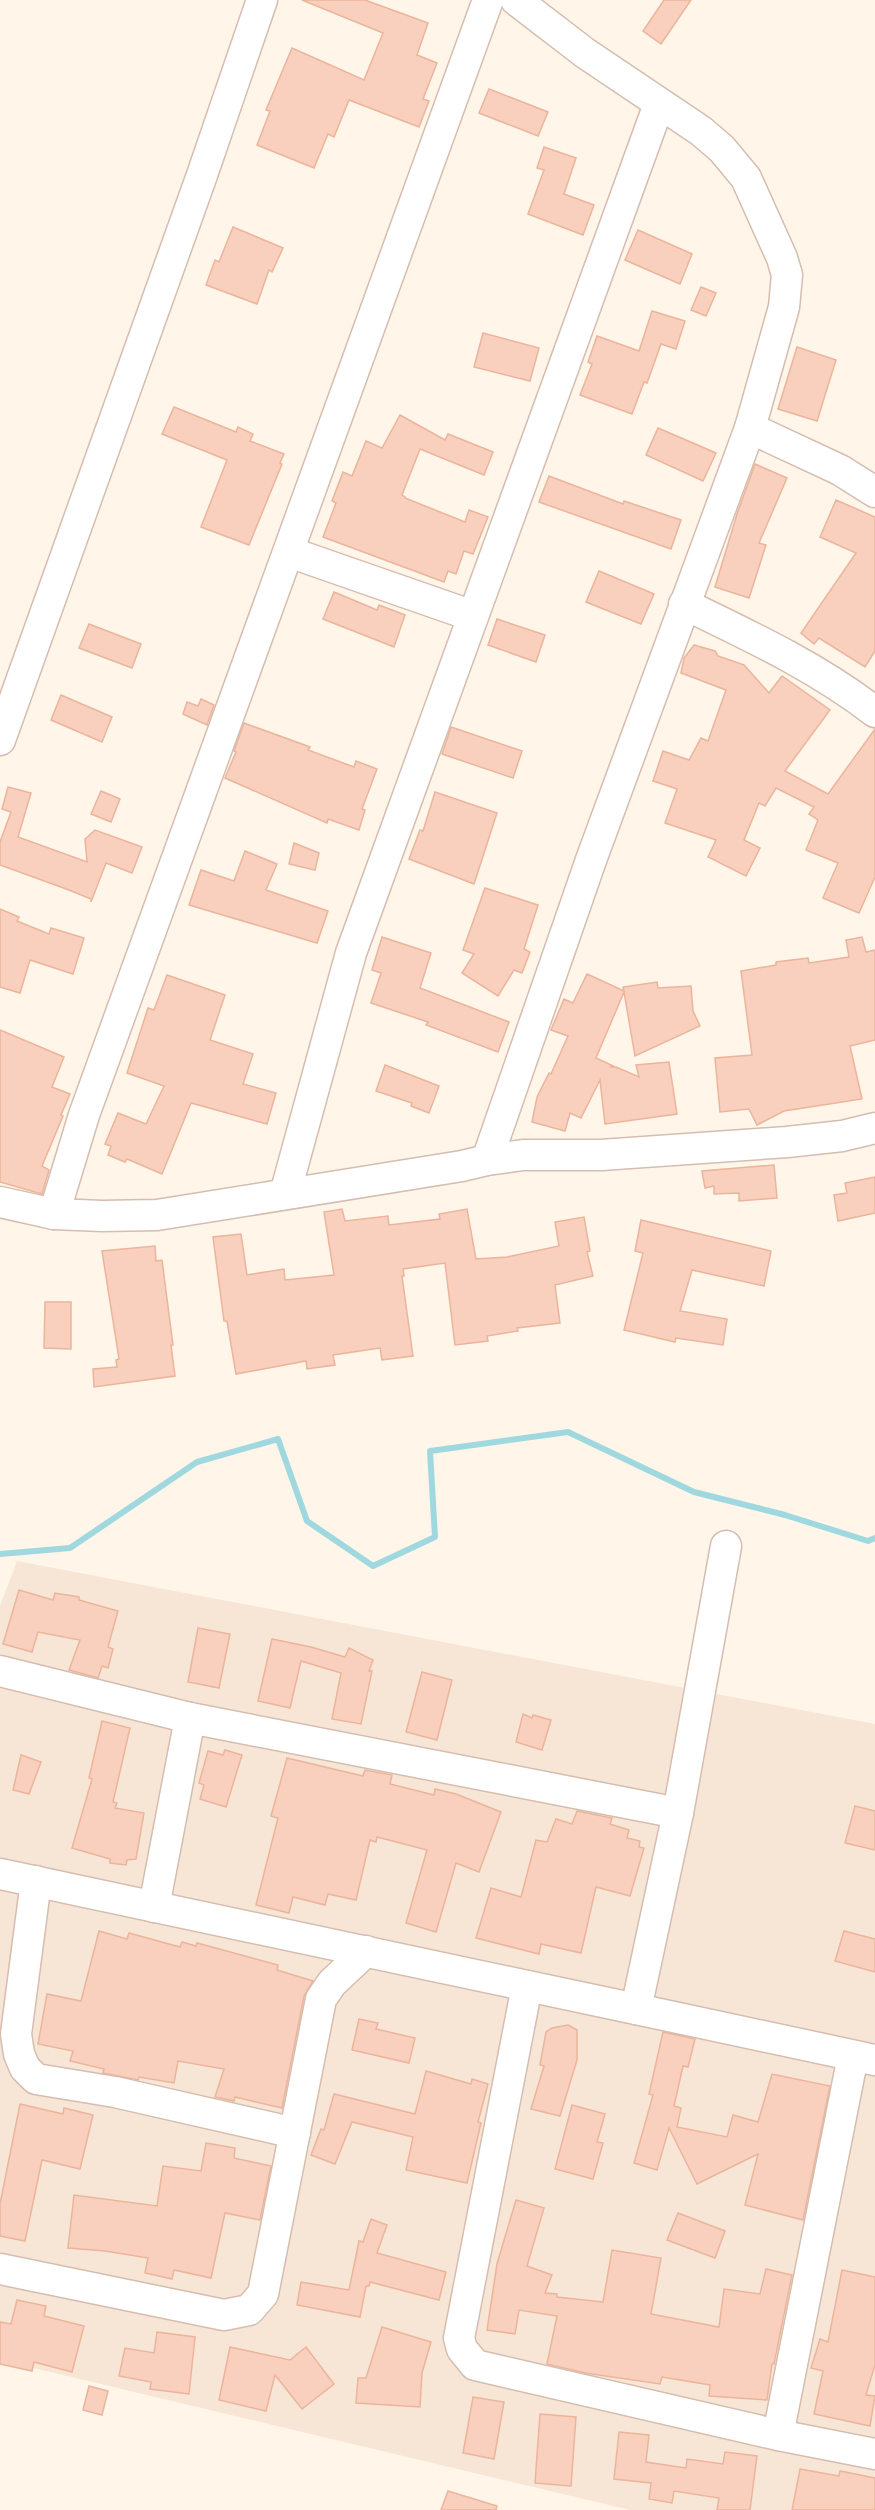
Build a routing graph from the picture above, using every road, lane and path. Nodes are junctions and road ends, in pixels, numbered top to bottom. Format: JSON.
{"nodes":[{"id":1,"x":262,"y":0,"type":"edge"},
{"id":2,"x":488,"y":0,"type":"edge"},
{"id":3,"x":516,"y":0,"type":"edge"},
{"id":4,"x":659,"y":104,"type":"junction"},
{"id":5,"x":750,"y":428,"type":"junction"},
{"id":6,"x":875,"y":492,"type":"edge"},
{"id":7,"x":289,"y":552,"type":"junction"},
{"id":8,"x":684,"y":604,"type":"junction"},
{"id":9,"x":473,"y":616,"type":"junction"},
{"id":10,"x":875,"y":712,"type":"edge"},
{"id":11,"x":0,"y":740,"type":"edge"},
{"id":12,"x":875,"y":1128,"type":"edge"},
{"id":13,"x":487,"y":1160,"type":"junction"},
{"id":14,"x":285,"y":1194,"type":"junction"},
{"id":15,"x":0,"y":1202,"type":"edge"},
{"id":16,"x":54,"y":1214,"type":"junction"},
{"id":17,"x":726,"y":1546,"type":"dead end"},
{"id":18,"x":0,"y":1671,"type":"edge"},
{"id":19,"x":190,"y":1718,"type":"junction"},
{"id":20,"x":678,"y":1813,"type":"junction"},
{"id":21,"x":0,"y":1874,"type":"edge"},
{"id":22,"x":36,"y":1881,"type":"junction"},
{"id":23,"x":154,"y":1906,"type":"junction"},
{"id":24,"x":366,"y":1951,"type":"junction"},
{"id":25,"x":527,"y":1986,"type":"junction"},
{"id":26,"x":636,"y":2010,"type":"junction"},
{"id":27,"x":864,"y":2058,"type":"edge"},
{"id":28,"x":295,"y":2133,"type":"junction"},
{"id":29,"x":0,"y":2269,"type":"edge"},
{"id":30,"x":778,"y":2435,"type":"junction"},
{"id":31,"x":875,"y":2454,"type":"edge"}],
"edges":[{"from":1,"to":11,"type":"street"},
{"from":2,"to":7,"type":"street"},
{"from":3,"to":4,"type":"street"},
{"from":4,"to":5,"type":"street"},
{"from":4,"to":9,"type":"street"},
{"from":5,"to":6,"type":"street"},
{"from":5,"to":8,"type":"street"},
{"from":7,"to":9,"type":"street"},
{"from":7,"to":16,"type":"street"},
{"from":8,"to":10,"type":"street"},
{"from":8,"to":13,"type":"street"},
{"from":9,"to":14,"type":"street"},
{"from":12,"to":13,"type":"street"},
{"from":13,"to":14,"type":"street"},
{"from":14,"to":16,"type":"street"},
{"from":15,"to":16,"type":"street"},
{"from":17,"to":20,"type":"street"},
{"from":18,"to":19,"type":"street"},
{"from":19,"to":20,"type":"street"},
{"from":19,"to":23,"type":"street"},
{"from":20,"to":26,"type":"street"},
{"from":21,"to":22,"type":"street"},
{"from":22,"to":23,"type":"street"},
{"from":22,"to":28,"type":"street"},
{"from":23,"to":24,"type":"street"},
{"from":24,"to":25,"type":"street"},
{"from":24,"to":28,"type":"street"},
{"from":25,"to":26,"type":"street"},
{"from":25,"to":30,"type":"street"},
{"from":26,"to":27,"type":"street"},
{"from":27,"to":30,"type":"street"},
{"from":28,"to":29,"type":"street"},
{"from":30,"to":31,"type":"street"}]}
